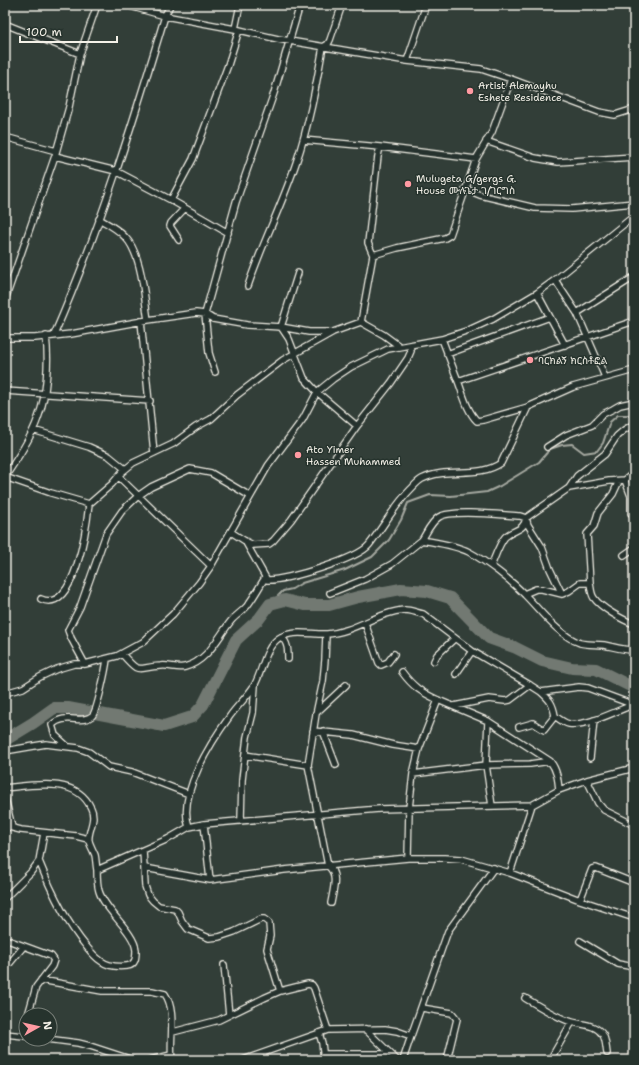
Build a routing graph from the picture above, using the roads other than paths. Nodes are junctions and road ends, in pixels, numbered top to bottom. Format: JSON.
{"nodes":[{"id":1,"x":97,"y":5,"type":"edge"},
{"id":2,"x":126,"y":5,"type":"edge"},
{"id":3,"x":170,"y":5,"type":"edge"},
{"id":4,"x":240,"y":5,"type":"edge"},
{"id":5,"x":300,"y":5,"type":"edge"},
{"id":6,"x":342,"y":5,"type":"edge"},
{"id":7,"x":426,"y":5,"type":"edge"},
{"id":8,"x":165,"y":16,"type":"junction"},
{"id":9,"x":5,"y":24,"type":"edge"},
{"id":10,"x":237,"y":30,"type":"junction"},
{"id":11,"x":289,"y":40,"type":"junction"},
{"id":12,"x":323,"y":47,"type":"junction"},
{"id":13,"x":80,"y":54,"type":"junction"},
{"id":14,"x":407,"y":61,"type":"junction"},
{"id":15,"x":511,"y":79,"type":"junction"},
{"id":16,"x":634,"y":109,"type":"edge"},
{"id":17,"x":5,"y":137,"type":"edge"},
{"id":18,"x":303,"y":140,"type":"junction"},
{"id":19,"x":486,"y":141,"type":"junction"},
{"id":20,"x":380,"y":147,"type":"junction"},
{"id":21,"x":56,"y":154,"type":"junction"},
{"id":22,"x":634,"y":157,"type":"edge"},
{"id":23,"x":476,"y":159,"type":"junction"},
{"id":24,"x":116,"y":171,"type":"junction"},
{"id":25,"x":465,"y":189,"type":"junction"},
{"id":26,"x":171,"y":200,"type":"junction"},
{"id":27,"x":634,"y":203,"type":"edge"},
{"id":28,"x":185,"y":208,"type":"junction"},
{"id":29,"x":634,"y":216,"type":"edge"},
{"id":30,"x":99,"y":219,"type":"junction"},
{"id":31,"x":228,"y":233,"type":"junction"},
{"id":32,"x":179,"y":240,"type":"dead end"},
{"id":33,"x":373,"y":255,"type":"junction"},
{"id":34,"x":298,"y":274,"type":"dead end"},
{"id":35,"x":634,"y":277,"type":"edge"},
{"id":36,"x":555,"y":280,"type":"junction"},
{"id":37,"x":248,"y":286,"type":"dead end"},
{"id":38,"x":537,"y":293,"type":"junction"},
{"id":39,"x":5,"y":300,"type":"edge"},
{"id":40,"x":577,"y":313,"type":"junction"},
{"id":41,"x":205,"y":314,"type":"junction"},
{"id":42,"x":550,"y":317,"type":"junction"},
{"id":43,"x":148,"y":320,"type":"junction"},
{"id":44,"x":634,"y":320,"type":"edge"},
{"id":45,"x":142,"y":321,"type":"junction"},
{"id":46,"x":361,"y":322,"type":"junction"},
{"id":47,"x":281,"y":327,"type":"junction"},
{"id":48,"x":333,"y":332,"type":"junction"},
{"id":49,"x":54,"y":335,"type":"junction"},
{"id":50,"x":46,"y":336,"type":"junction"},
{"id":51,"x":588,"y":336,"type":"junction"},
{"id":52,"x":5,"y":338,"type":"edge"},
{"id":53,"x":442,"y":339,"type":"junction"},
{"id":54,"x":565,"y":345,"type":"junction"},
{"id":55,"x":399,"y":346,"type":"junction"},
{"id":56,"x":410,"y":346,"type":"junction"},
{"id":57,"x":294,"y":353,"type":"junction"},
{"id":58,"x":447,"y":354,"type":"junction"},
{"id":59,"x":634,"y":370,"type":"edge"},
{"id":60,"x":215,"y":372,"type":"dead end"},
{"id":61,"x":605,"y":377,"type":"junction"},
{"id":62,"x":458,"y":381,"type":"junction"},
{"id":63,"x":5,"y":391,"type":"edge"},
{"id":64,"x":317,"y":392,"type":"junction"},
{"id":65,"x":44,"y":394,"type":"junction"},
{"id":66,"x":150,"y":401,"type":"junction"},
{"id":67,"x":634,"y":402,"type":"edge"},
{"id":68,"x":528,"y":407,"type":"junction"},
{"id":69,"x":634,"y":424,"type":"edge"},
{"id":70,"x":357,"y":426,"type":"junction"},
{"id":71,"x":34,"y":430,"type":"junction"},
{"id":72,"x":547,"y":447,"type":"dead end"},
{"id":73,"x":154,"y":453,"type":"junction"},
{"id":74,"x":125,"y":469,"type":"junction"},
{"id":75,"x":634,"y":473,"type":"edge"},
{"id":76,"x":119,"y":476,"type":"junction"},
{"id":77,"x":5,"y":477,"type":"edge"},
{"id":78,"x":622,"y":480,"type":"junction"},
{"id":79,"x":569,"y":488,"type":"junction"},
{"id":80,"x":138,"y":496,"type":"junction"},
{"id":81,"x":250,"y":496,"type":"junction"},
{"id":82,"x":90,"y":504,"type":"junction"},
{"id":83,"x":631,"y":513,"type":"dead end"},
{"id":84,"x":526,"y":518,"type":"junction"},
{"id":85,"x":231,"y":532,"type":"junction"},
{"id":86,"x":422,"y":540,"type":"junction"},
{"id":87,"x":245,"y":541,"type":"junction"},
{"id":88,"x":634,"y":548,"type":"edge"},
{"id":89,"x":624,"y":555,"type":"dead end"},
{"id":90,"x":211,"y":566,"type":"junction"},
{"id":91,"x":491,"y":566,"type":"junction"},
{"id":92,"x":265,"y":578,"type":"junction"},
{"id":93,"x":590,"y":582,"type":"junction"},
{"id":94,"x":330,"y":593,"type":"dead end"},
{"id":95,"x":524,"y":594,"type":"junction"},
{"id":96,"x":562,"y":594,"type":"junction"},
{"id":97,"x":41,"y":599,"type":"dead end"},
{"id":98,"x":365,"y":624,"type":"junction"},
{"id":99,"x":634,"y":624,"type":"edge"},
{"id":100,"x":326,"y":634,"type":"junction"},
{"id":101,"x":281,"y":637,"type":"junction"},
{"id":102,"x":454,"y":639,"type":"junction"},
{"id":103,"x":634,"y":650,"type":"edge"},
{"id":104,"x":472,"y":651,"type":"junction"},
{"id":105,"x":122,"y":654,"type":"junction"},
{"id":106,"x":394,"y":654,"type":"dead end"},
{"id":107,"x":107,"y":659,"type":"junction"},
{"id":108,"x":288,"y":660,"type":"dead end"},
{"id":109,"x":434,"y":662,"type":"dead end"},
{"id":110,"x":85,"y":664,"type":"junction"},
{"id":111,"x":402,"y":672,"type":"dead end"},
{"id":112,"x":456,"y":674,"type":"dead end"},
{"id":113,"x":346,"y":684,"type":"dead end"},
{"id":114,"x":530,"y":684,"type":"junction"},
{"id":115,"x":255,"y":685,"type":"junction"},
{"id":116,"x":541,"y":692,"type":"junction"},
{"id":117,"x":5,"y":693,"type":"edge"},
{"id":118,"x":438,"y":700,"type":"junction"},
{"id":119,"x":633,"y":705,"type":"edge"},
{"id":120,"x":454,"y":706,"type":"junction"},
{"id":121,"x":316,"y":714,"type":"junction"},
{"id":122,"x":555,"y":716,"type":"junction"},
{"id":123,"x":594,"y":720,"type":"junction"},
{"id":124,"x":488,"y":721,"type":"junction"},
{"id":125,"x":519,"y":727,"type":"dead end"},
{"id":126,"x":313,"y":731,"type":"junction"},
{"id":127,"x":323,"y":731,"type":"junction"},
{"id":128,"x":67,"y":746,"type":"junction"},
{"id":129,"x":419,"y":749,"type":"junction"},
{"id":130,"x":5,"y":751,"type":"edge"},
{"id":131,"x":245,"y":755,"type":"junction"},
{"id":132,"x":590,"y":758,"type":"dead end"},
{"id":133,"x":550,"y":761,"type":"junction"},
{"id":134,"x":308,"y":765,"type":"junction"},
{"id":135,"x":336,"y":765,"type":"dead end"},
{"id":136,"x":486,"y":765,"type":"junction"},
{"id":137,"x":634,"y":768,"type":"edge"},
{"id":138,"x":413,"y":774,"type":"junction"},
{"id":139,"x":587,"y":780,"type":"junction"},
{"id":140,"x":5,"y":788,"type":"edge"},
{"id":141,"x":559,"y":790,"type":"junction"},
{"id":142,"x":188,"y":794,"type":"junction"},
{"id":143,"x":5,"y":798,"type":"edge"},
{"id":144,"x":532,"y":805,"type":"junction"},
{"id":145,"x":492,"y":806,"type":"junction"},
{"id":146,"x":409,"y":808,"type":"junction"},
{"id":147,"x":318,"y":815,"type":"junction"},
{"id":148,"x":241,"y":820,"type":"junction"},
{"id":149,"x":204,"y":824,"type":"junction"},
{"id":150,"x":634,"y":825,"type":"edge"},
{"id":151,"x":5,"y":826,"type":"edge"},
{"id":152,"x":12,"y":827,"type":"junction"},
{"id":153,"x":189,"y":827,"type":"junction"},
{"id":154,"x":44,"y":833,"type":"junction"},
{"id":155,"x":88,"y":839,"type":"junction"},
{"id":156,"x":143,"y":850,"type":"junction"},
{"id":157,"x":408,"y":858,"type":"junction"},
{"id":158,"x":39,"y":861,"type":"junction"},
{"id":159,"x":328,"y":866,"type":"junction"},
{"id":160,"x":145,"y":868,"type":"junction"},
{"id":161,"x":494,"y":868,"type":"junction"},
{"id":162,"x":97,"y":870,"type":"junction"},
{"id":163,"x":510,"y":873,"type":"junction"},
{"id":164,"x":210,"y":880,"type":"junction"},
{"id":165,"x":633,"y":881,"type":"edge"},
{"id":166,"x":5,"y":898,"type":"edge"},
{"id":167,"x":580,"y":900,"type":"junction"},
{"id":168,"x":331,"y":903,"type":"dead end"},
{"id":169,"x":634,"y":918,"type":"edge"},
{"id":170,"x":5,"y":939,"type":"edge"},
{"id":171,"x":580,"y":941,"type":"dead end"},
{"id":172,"x":24,"y":946,"type":"junction"},
{"id":173,"x":224,"y":964,"type":"dead end"},
{"id":174,"x":634,"y":968,"type":"edge"},
{"id":175,"x":5,"y":969,"type":"edge"},
{"id":176,"x":41,"y":980,"type":"junction"},
{"id":177,"x":280,"y":991,"type":"junction"},
{"id":178,"x":525,"y":998,"type":"dead end"},
{"id":179,"x":30,"y":1007,"type":"edge"},
{"id":180,"x":422,"y":1008,"type":"junction"},
{"id":181,"x":229,"y":1015,"type":"junction"},
{"id":182,"x":572,"y":1022,"type":"junction"},
{"id":183,"x":365,"y":1029,"type":"junction"},
{"id":184,"x":328,"y":1030,"type":"junction"},
{"id":185,"x":173,"y":1032,"type":"junction"},
{"id":186,"x":318,"y":1033,"type":"junction"},
{"id":187,"x":5,"y":1034,"type":"edge"},
{"id":188,"x":18,"y":1035,"type":"edge"},
{"id":189,"x":411,"y":1036,"type":"junction"},
{"id":190,"x":58,"y":1040,"type":"edge"},
{"id":191,"x":607,"y":1053,"type":"dead end"},
{"id":192,"x":389,"y":1054,"type":"junction"},
{"id":193,"x":324,"y":1057,"type":"edge"},
{"id":194,"x":172,"y":1058,"type":"edge"},
{"id":195,"x":133,"y":1060,"type":"edge"},
{"id":196,"x":150,"y":1060,"type":"edge"},
{"id":197,"x":243,"y":1060,"type":"edge"},
{"id":198,"x":397,"y":1060,"type":"edge"},
{"id":199,"x":403,"y":1060,"type":"edge"},
{"id":200,"x":447,"y":1060,"type":"edge"},
{"id":201,"x":550,"y":1060,"type":"edge"}],
"edges":[{"from":1,"to":13,"type":"street"},
{"from":2,"to":8,"type":"street"},
{"from":3,"to":8,"type":"street"},
{"from":4,"to":10,"type":"street"},
{"from":5,"to":11,"type":"street"},
{"from":6,"to":12,"type":"street"},
{"from":7,"to":14,"type":"street"},
{"from":8,"to":10,"type":"street"},
{"from":8,"to":24,"type":"street"},
{"from":9,"to":13,"type":"street"},
{"from":10,"to":11,"type":"street"},
{"from":10,"to":26,"type":"street"},
{"from":11,"to":12,"type":"street"},
{"from":11,"to":31,"type":"street"},
{"from":12,"to":14,"type":"street"},
{"from":12,"to":18,"type":"street"},
{"from":13,"to":21,"type":"street"},
{"from":14,"to":15,"type":"street"},
{"from":15,"to":16,"type":"street"},
{"from":15,"to":19,"type":"street"},
{"from":17,"to":21,"type":"street"},
{"from":18,"to":20,"type":"street"},
{"from":18,"to":37,"type":"street"},
{"from":19,"to":22,"type":"street"},
{"from":19,"to":23,"type":"street"},
{"from":20,"to":23,"type":"street"},
{"from":20,"to":33,"type":"street"},
{"from":21,"to":24,"type":"street"},
{"from":21,"to":39,"type":"street"},
{"from":23,"to":25,"type":"street"},
{"from":24,"to":26,"type":"street"},
{"from":24,"to":30,"type":"street"},
{"from":25,"to":27,"type":"street"},
{"from":25,"to":33,"type":"street"},
{"from":26,"to":28,"type":"street"},
{"from":28,"to":31,"type":"street"},
{"from":28,"to":32,"type":"street"},
{"from":29,"to":36,"type":"street"},
{"from":30,"to":43,"type":"street"},
{"from":30,"to":49,"type":"street"},
{"from":31,"to":41,"type":"street"},
{"from":33,"to":46,"type":"street"},
{"from":34,"to":47,"type":"street"},
{"from":35,"to":40,"type":"street"},
{"from":36,"to":38,"type":"street"},
{"from":36,"to":40,"type":"street"},
{"from":38,"to":42,"type":"street"},
{"from":38,"to":53,"type":"street"},
{"from":40,"to":51,"type":"street"},
{"from":41,"to":43,"type":"street"},
{"from":41,"to":47,"type":"street"},
{"from":41,"to":60,"type":"street"},
{"from":42,"to":54,"type":"street"},
{"from":42,"to":58,"type":"street"},
{"from":43,"to":45,"type":"street"},
{"from":44,"to":51,"type":"street"},
{"from":45,"to":49,"type":"street"},
{"from":45,"to":66,"type":"street"},
{"from":46,"to":48,"type":"street"},
{"from":46,"to":55,"type":"street"},
{"from":47,"to":48,"type":"street"},
{"from":47,"to":57,"type":"street"},
{"from":48,"to":57,"type":"street"},
{"from":49,"to":50,"type":"street"},
{"from":50,"to":52,"type":"street"},
{"from":50,"to":65,"type":"street"},
{"from":51,"to":54,"type":"street"},
{"from":51,"to":61,"type":"street"},
{"from":53,"to":56,"type":"street"},
{"from":53,"to":58,"type":"street"},
{"from":54,"to":62,"type":"street"},
{"from":55,"to":56,"type":"street"},
{"from":55,"to":64,"type":"street"},
{"from":56,"to":70,"type":"street"},
{"from":57,"to":64,"type":"street"},
{"from":57,"to":73,"type":"street"},
{"from":58,"to":62,"type":"street"},
{"from":59,"to":61,"type":"street"},
{"from":61,"to":68,"type":"street"},
{"from":62,"to":68,"type":"street"},
{"from":63,"to":65,"type":"street"},
{"from":64,"to":70,"type":"street"},
{"from":64,"to":81,"type":"street"},
{"from":65,"to":66,"type":"street"},
{"from":65,"to":71,"type":"street"},
{"from":66,"to":73,"type":"street"},
{"from":67,"to":72,"type":"street"},
{"from":68,"to":92,"type":"street"},
{"from":69,"to":79,"type":"street"},
{"from":70,"to":87,"type":"street"},
{"from":71,"to":74,"type":"street"},
{"from":71,"to":77,"type":"street"},
{"from":73,"to":74,"type":"street"},
{"from":74,"to":76,"type":"street"},
{"from":75,"to":78,"type":"street"},
{"from":76,"to":80,"type":"street"},
{"from":76,"to":82,"type":"street"},
{"from":77,"to":82,"type":"street"},
{"from":78,"to":79,"type":"street"},
{"from":78,"to":83,"type":"street"},
{"from":78,"to":93,"type":"street"},
{"from":79,"to":84,"type":"street"},
{"from":80,"to":81,"type":"street"},
{"from":80,"to":90,"type":"street"},
{"from":80,"to":110,"type":"street"},
{"from":81,"to":85,"type":"street"},
{"from":82,"to":97,"type":"street"},
{"from":84,"to":86,"type":"street"},
{"from":84,"to":91,"type":"street"},
{"from":84,"to":96,"type":"street"},
{"from":85,"to":87,"type":"street"},
{"from":85,"to":90,"type":"street"},
{"from":86,"to":91,"type":"street"},
{"from":86,"to":94,"type":"street"},
{"from":87,"to":92,"type":"street"},
{"from":88,"to":89,"type":"street"},
{"from":90,"to":105,"type":"street"},
{"from":91,"to":95,"type":"street"},
{"from":92,"to":105,"type":"street"},
{"from":93,"to":96,"type":"street"},
{"from":93,"to":99,"type":"street"},
{"from":95,"to":96,"type":"street"},
{"from":95,"to":103,"type":"street"},
{"from":98,"to":100,"type":"street"},
{"from":98,"to":102,"type":"street"},
{"from":98,"to":106,"type":"street"},
{"from":100,"to":101,"type":"street"},
{"from":100,"to":121,"type":"street"},
{"from":101,"to":108,"type":"street"},
{"from":101,"to":115,"type":"street"},
{"from":102,"to":104,"type":"street"},
{"from":102,"to":109,"type":"street"},
{"from":104,"to":112,"type":"street"},
{"from":104,"to":114,"type":"street"},
{"from":105,"to":107,"type":"street"},
{"from":107,"to":110,"type":"street"},
{"from":107,"to":128,"type":"street"},
{"from":110,"to":117,"type":"street"},
{"from":111,"to":118,"type":"street"},
{"from":113,"to":121,"type":"street"},
{"from":114,"to":116,"type":"street"},
{"from":114,"to":120,"type":"street"},
{"from":115,"to":131,"type":"street"},
{"from":115,"to":142,"type":"street"},
{"from":116,"to":119,"type":"street"},
{"from":116,"to":122,"type":"street"},
{"from":118,"to":120,"type":"street"},
{"from":118,"to":129,"type":"street"},
{"from":119,"to":123,"type":"street"},
{"from":120,"to":124,"type":"street"},
{"from":121,"to":126,"type":"street"},
{"from":122,"to":123,"type":"street"},
{"from":122,"to":125,"type":"street"},
{"from":123,"to":132,"type":"street"},
{"from":124,"to":133,"type":"street"},
{"from":124,"to":136,"type":"street"},
{"from":126,"to":127,"type":"street"},
{"from":126,"to":134,"type":"street"},
{"from":127,"to":129,"type":"street"},
{"from":127,"to":135,"type":"street"},
{"from":128,"to":130,"type":"street"},
{"from":128,"to":142,"type":"street"},
{"from":129,"to":138,"type":"street"},
{"from":131,"to":134,"type":"street"},
{"from":131,"to":148,"type":"street"},
{"from":133,"to":136,"type":"street"},
{"from":133,"to":141,"type":"street"},
{"from":134,"to":147,"type":"street"},
{"from":136,"to":138,"type":"street"},
{"from":136,"to":145,"type":"street"},
{"from":137,"to":139,"type":"street"},
{"from":138,"to":146,"type":"street"},
{"from":139,"to":141,"type":"street"},
{"from":139,"to":150,"type":"street"},
{"from":140,"to":155,"type":"street"},
{"from":141,"to":144,"type":"street"},
{"from":142,"to":153,"type":"street"},
{"from":143,"to":152,"type":"street"},
{"from":144,"to":145,"type":"street"},
{"from":144,"to":163,"type":"street"},
{"from":145,"to":146,"type":"street"},
{"from":146,"to":147,"type":"street"},
{"from":146,"to":157,"type":"street"},
{"from":147,"to":148,"type":"street"},
{"from":147,"to":159,"type":"street"},
{"from":148,"to":149,"type":"street"},
{"from":149,"to":153,"type":"street"},
{"from":149,"to":164,"type":"street"},
{"from":151,"to":152,"type":"street"},
{"from":152,"to":154,"type":"street"},
{"from":153,"to":156,"type":"street"},
{"from":154,"to":155,"type":"street"},
{"from":154,"to":158,"type":"street"},
{"from":155,"to":162,"type":"street"},
{"from":156,"to":160,"type":"street"},
{"from":156,"to":162,"type":"street"},
{"from":157,"to":159,"type":"street"},
{"from":157,"to":161,"type":"street"},
{"from":158,"to":162,"type":"street"},
{"from":158,"to":166,"type":"street"},
{"from":159,"to":164,"type":"street"},
{"from":159,"to":168,"type":"street"},
{"from":160,"to":164,"type":"street"},
{"from":160,"to":177,"type":"street"},
{"from":161,"to":163,"type":"street"},
{"from":161,"to":180,"type":"street"},
{"from":163,"to":167,"type":"street"},
{"from":165,"to":167,"type":"street"},
{"from":167,"to":169,"type":"street"},
{"from":170,"to":172,"type":"street"},
{"from":171,"to":174,"type":"street"},
{"from":172,"to":175,"type":"street"},
{"from":172,"to":176,"type":"street"},
{"from":173,"to":181,"type":"street"},
{"from":176,"to":179,"type":"street"},
{"from":176,"to":185,"type":"street"},
{"from":177,"to":181,"type":"street"},
{"from":177,"to":184,"type":"street"},
{"from":178,"to":182,"type":"street"},
{"from":180,"to":189,"type":"street"},
{"from":180,"to":200,"type":"street"},
{"from":181,"to":185,"type":"street"},
{"from":182,"to":191,"type":"street"},
{"from":182,"to":201,"type":"street"},
{"from":183,"to":184,"type":"street"},
{"from":183,"to":189,"type":"street"},
{"from":183,"to":192,"type":"street"},
{"from":184,"to":186,"type":"street"},
{"from":185,"to":194,"type":"street"},
{"from":186,"to":193,"type":"street"},
{"from":186,"to":197,"type":"street"},
{"from":187,"to":188,"type":"street"},
{"from":189,"to":199,"type":"street"},
{"from":190,"to":195,"type":"street"},
{"from":192,"to":193,"type":"street"},
{"from":192,"to":198,"type":"street"},
{"from":194,"to":196,"type":"street"}]}
